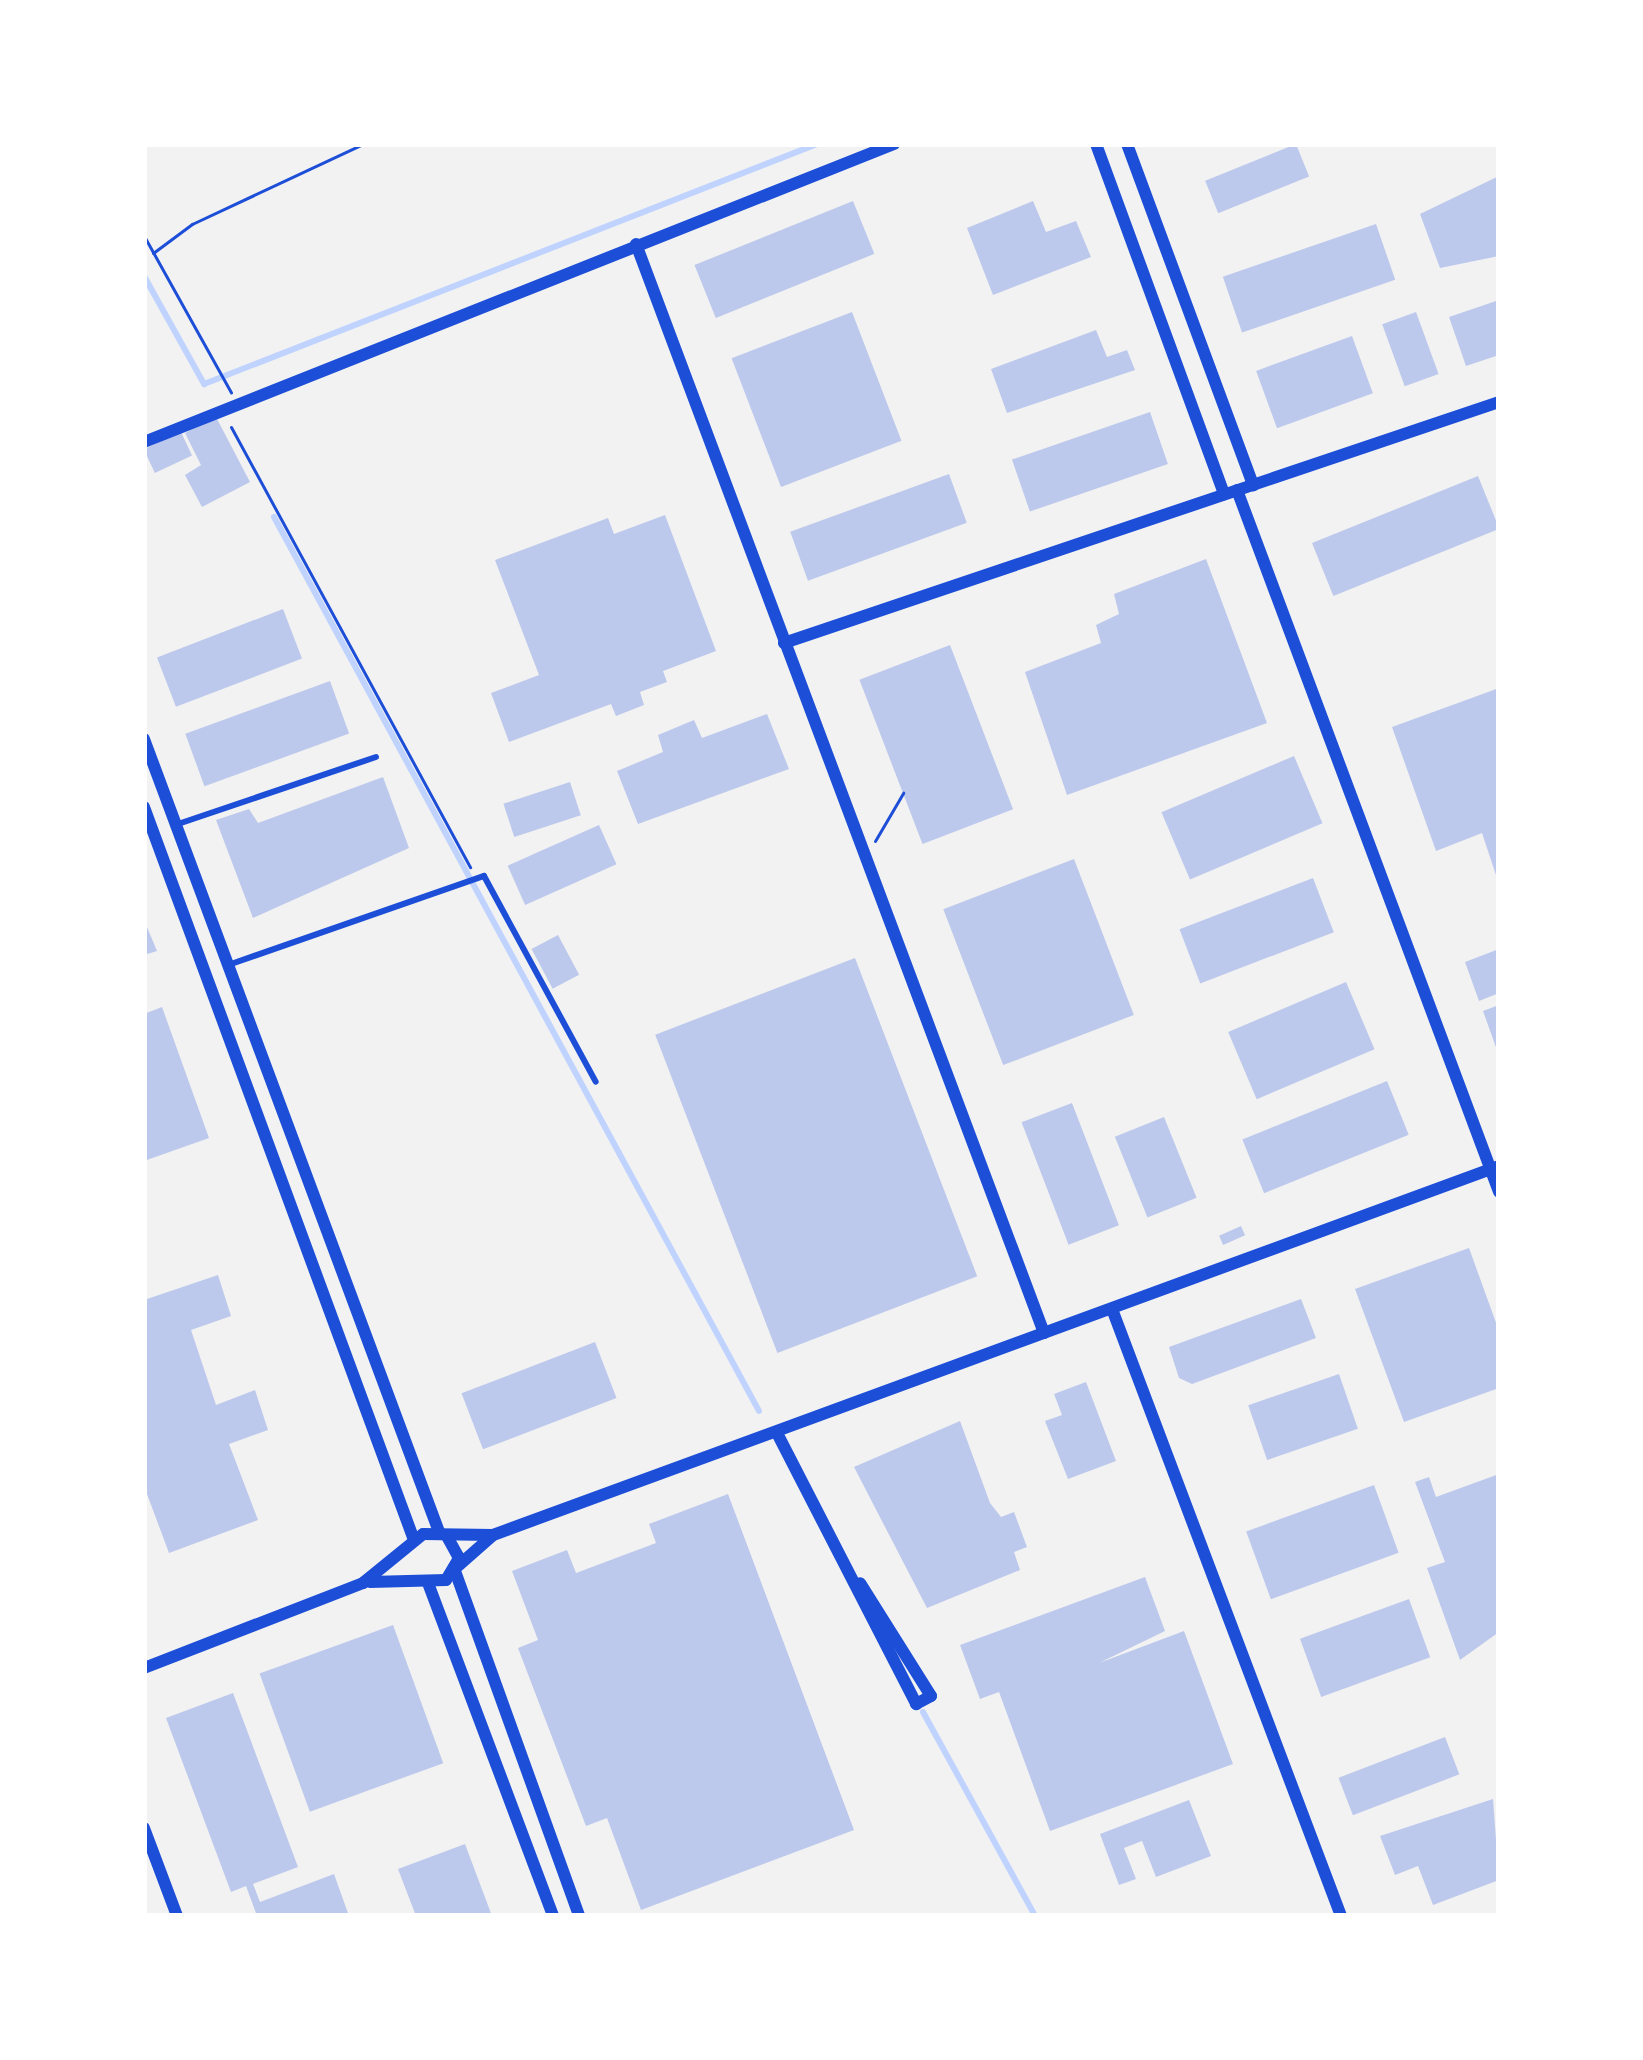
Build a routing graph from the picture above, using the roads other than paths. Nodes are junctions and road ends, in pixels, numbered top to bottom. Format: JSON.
{"nodes":[{"id":1,"x":894,"y":144,"type":"edge"},
{"id":2,"x":1096,"y":144,"type":"edge"},
{"id":3,"x":1126,"y":144,"type":"edge"},
{"id":4,"x":636,"y":244,"type":"junction"},
{"id":5,"x":1499,"y":402,"type":"edge"},
{"id":6,"x":144,"y":442,"type":"edge"},
{"id":7,"x":1253,"y":484,"type":"junction"},
{"id":8,"x":1231,"y":492,"type":"junction"},
{"id":9,"x":784,"y":643,"type":"junction"},
{"id":10,"x":144,"y":740,"type":"edge"},
{"id":11,"x":376,"y":757,"type":"dead end"},
{"id":12,"x":144,"y":807,"type":"edge"},
{"id":13,"x":175,"y":825,"type":"junction"},
{"id":14,"x":228,"y":965,"type":"junction"},
{"id":15,"x":596,"y":1082,"type":"dead end"},
{"id":16,"x":1495,"y":1167,"type":"edge"},
{"id":17,"x":1499,"y":1192,"type":"edge"},
{"id":18,"x":1112,"y":1309,"type":"junction"},
{"id":19,"x":1044,"y":1334,"type":"junction"},
{"id":20,"x":777,"y":1433,"type":"junction"},
{"id":21,"x":443,"y":1534,"type":"junction"},
{"id":22,"x":493,"y":1535,"type":"junction"},
{"id":23,"x":410,"y":1546,"type":"junction"},
{"id":24,"x":456,"y":1568,"type":"junction"},
{"id":25,"x":363,"y":1582,"type":"junction"},
{"id":26,"x":424,"y":1582,"type":"junction"},
{"id":27,"x":860,"y":1583,"type":"junction"},
{"id":28,"x":144,"y":1668,"type":"edge"},
{"id":29,"x":144,"y":1828,"type":"edge"},
{"id":30,"x":177,"y":1916,"type":"edge"},
{"id":31,"x":553,"y":1916,"type":"edge"},
{"id":32,"x":579,"y":1916,"type":"edge"},
{"id":33,"x":1341,"y":1916,"type":"edge"}],
"edges":[{"from":1,"to":4,"type":"street"},
{"from":2,"to":8,"type":"street"},
{"from":3,"to":7,"type":"street"},
{"from":4,"to":6,"type":"street"},
{"from":4,"to":9,"type":"street"},
{"from":5,"to":7,"type":"street"},
{"from":7,"to":8,"type":"street"},
{"from":8,"to":9,"type":"street"},
{"from":8,"to":16,"type":"street"},
{"from":9,"to":19,"type":"street"},
{"from":10,"to":13,"type":"street"},
{"from":11,"to":13,"type":"lane"},
{"from":12,"to":23,"type":"street"},
{"from":13,"to":14,"type":"street"},
{"from":14,"to":15,"type":"lane"},
{"from":14,"to":21,"type":"street"},
{"from":16,"to":17,"type":"street"},
{"from":16,"to":18,"type":"street"},
{"from":18,"to":19,"type":"street"},
{"from":18,"to":33,"type":"street"},
{"from":19,"to":20,"type":"street"},
{"from":20,"to":22,"type":"street"},
{"from":20,"to":27,"type":"street"},
{"from":21,"to":22,"type":"street"},
{"from":21,"to":23,"type":"street"},
{"from":21,"to":24,"type":"street"},
{"from":22,"to":24,"type":"street"},
{"from":23,"to":25,"type":"street"},
{"from":23,"to":26,"type":"street"},
{"from":24,"to":26,"type":"street"},
{"from":24,"to":32,"type":"street"},
{"from":25,"to":26,"type":"street"},
{"from":25,"to":28,"type":"street"},
{"from":26,"to":31,"type":"street"},
{"from":27,"to":27,"type":"street"},
{"from":29,"to":30,"type":"street"}]}
